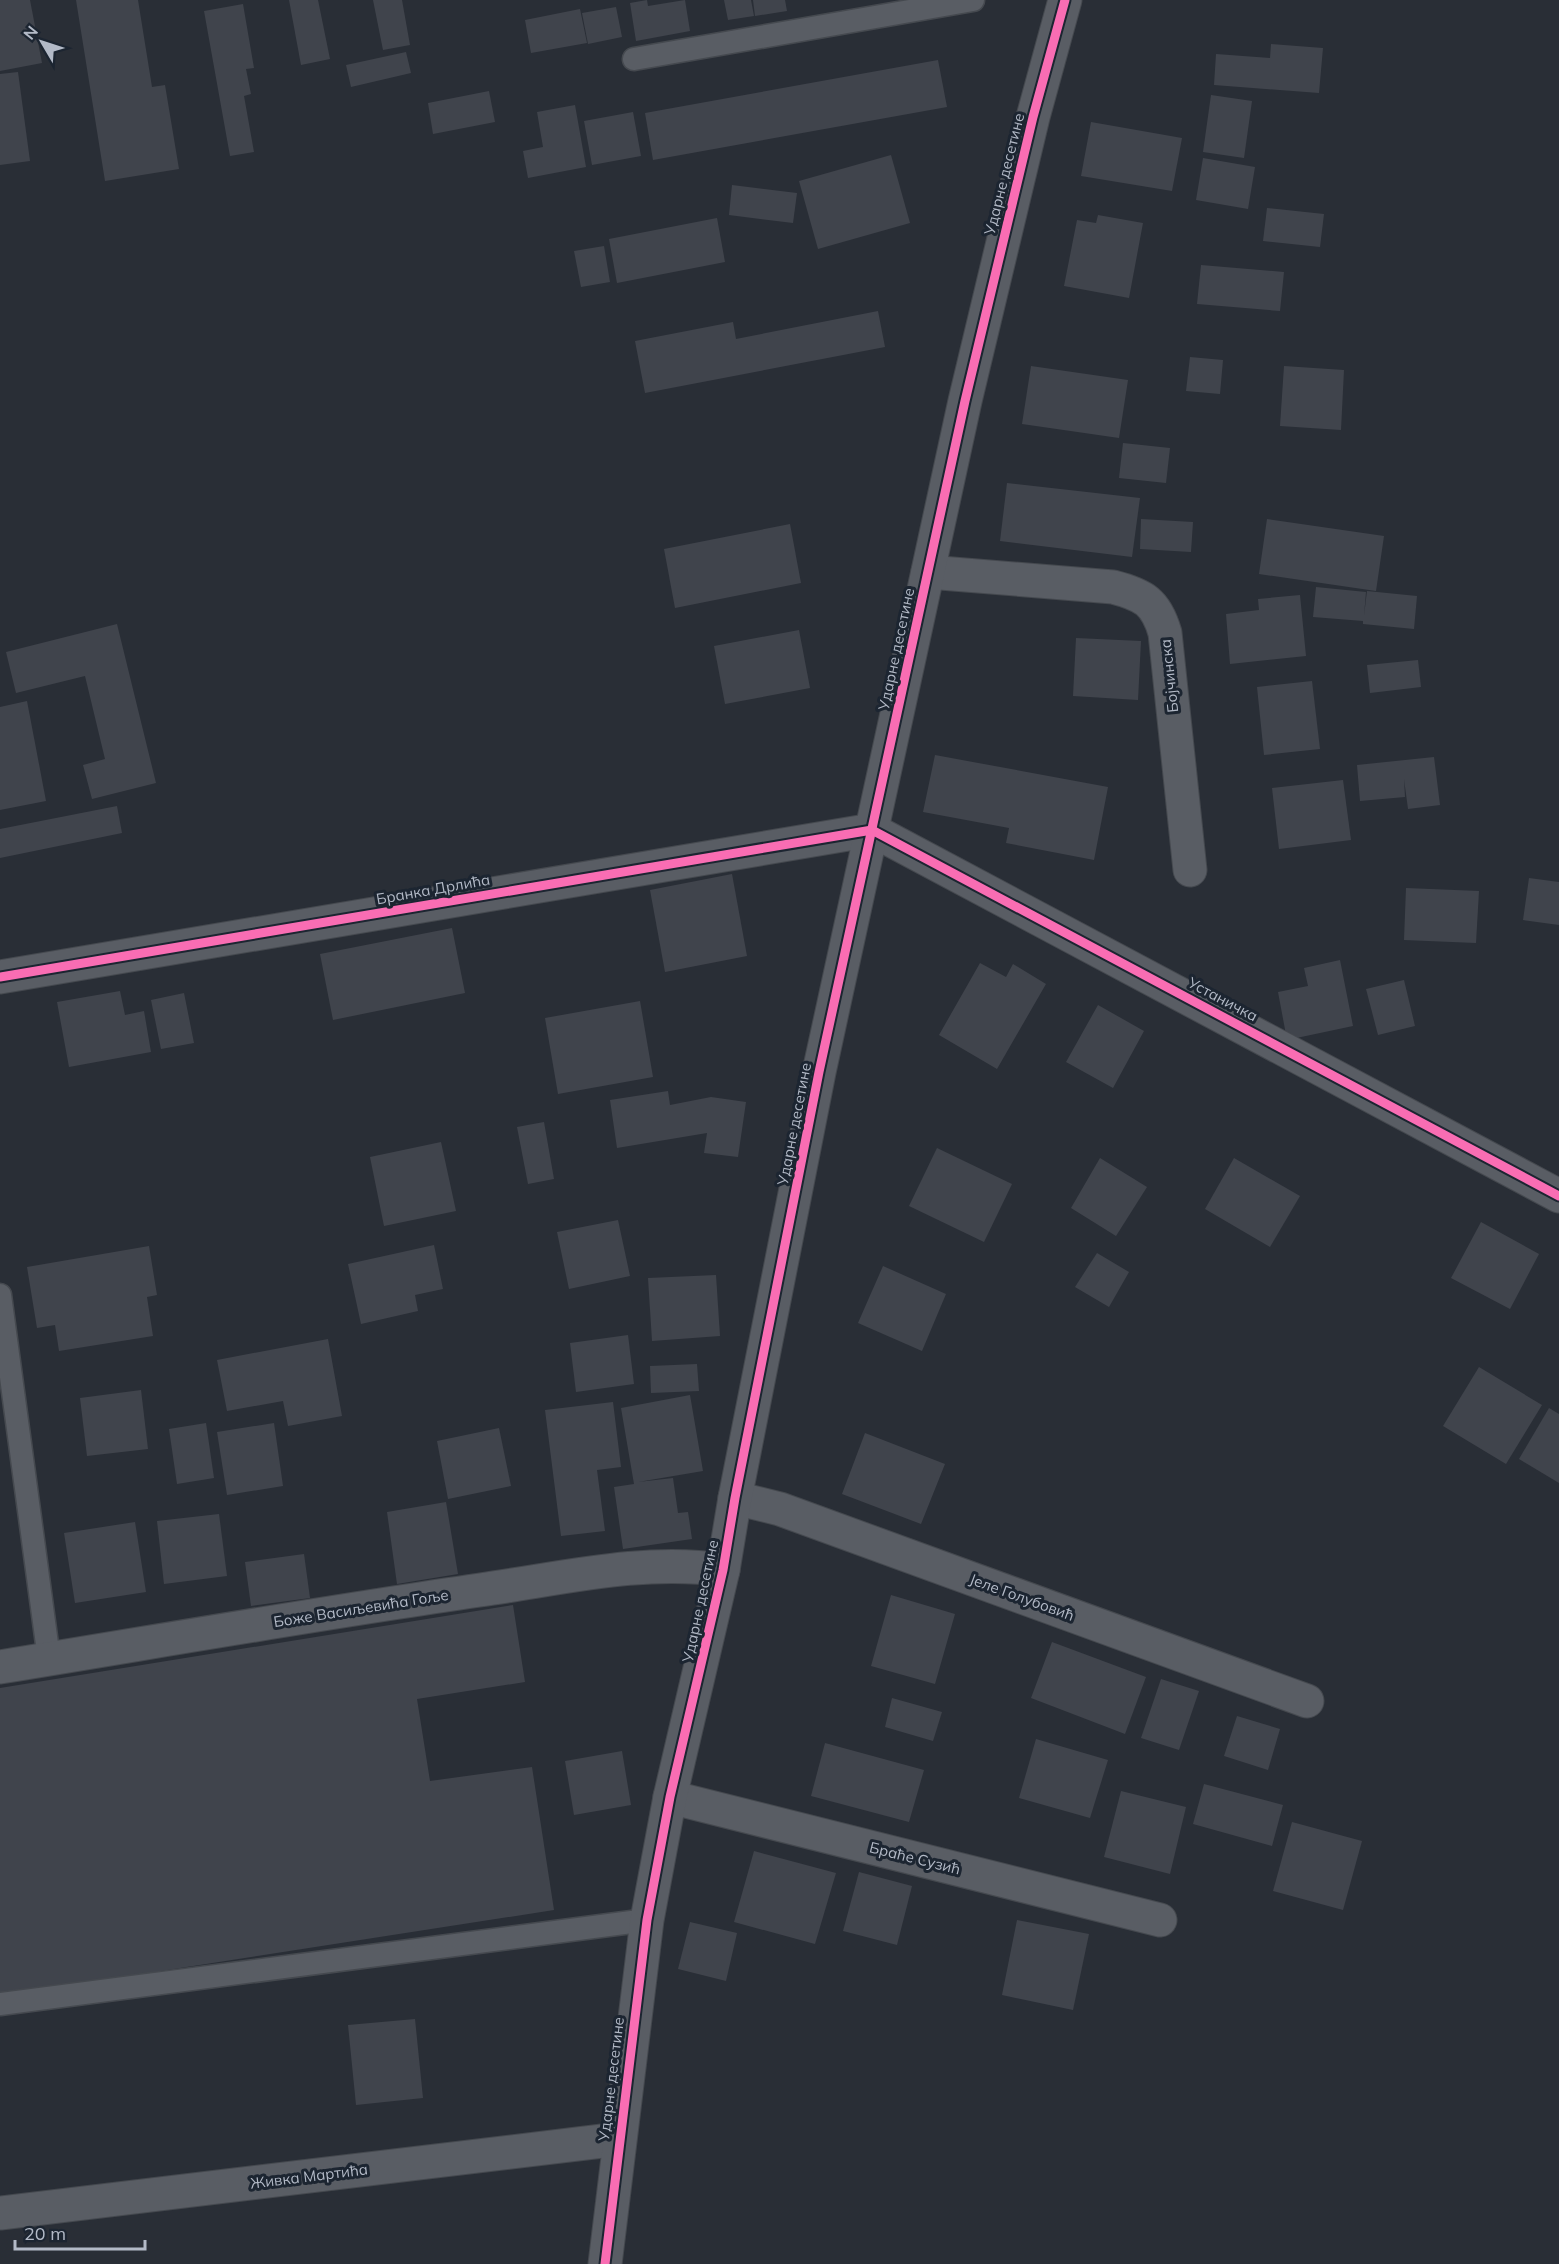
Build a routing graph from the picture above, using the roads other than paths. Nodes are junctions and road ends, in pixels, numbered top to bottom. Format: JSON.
{"nodes":[{"id":1,"x":974,"y":0,"type":"edge"},
{"id":2,"x":1065,"y":0,"type":"edge"},
{"id":3,"x":634,"y":59,"type":"dead end"},
{"id":4,"x":928,"y":572,"type":"junction"},
{"id":5,"x":872,"y":830,"type":"junction"},
{"id":6,"x":1190,"y":870,"type":"dead end"},
{"id":7,"x":0,"y":977,"type":"edge"},
{"id":8,"x":1559,"y":1196,"type":"edge"},
{"id":9,"x":0,"y":1295,"type":"edge"},
{"id":10,"x":735,"y":1498,"type":"junction"},
{"id":11,"x":723,"y":1570,"type":"junction"},
{"id":12,"x":49,"y":1659,"type":"junction"},
{"id":13,"x":0,"y":1667,"type":"edge"},
{"id":14,"x":1307,"y":1701,"type":"dead end"},
{"id":15,"x":670,"y":1797,"type":"junction"},
{"id":16,"x":647,"y":1920,"type":"junction"},
{"id":17,"x":1160,"y":1920,"type":"dead end"},
{"id":18,"x":0,"y":2004,"type":"edge"},
{"id":19,"x":619,"y":2139,"type":"junction"},
{"id":20,"x":0,"y":2213,"type":"edge"},
{"id":21,"x":605,"y":2264,"type":"edge"}],
"edges":[{"from":1,"to":3,"type":"lane"},
{"from":2,"to":4,"type":"street","name":"Ударне десетине"},
{"from":4,"to":5,"type":"street","name":"Ударне десетине"},
{"from":4,"to":6,"type":"street","name":"Бојчинска"},
{"from":5,"to":7,"type":"street","name":"Бранка Дрлића"},
{"from":5,"to":8,"type":"street","name":"Устаничка"},
{"from":5,"to":10,"type":"street","name":"Ударне десетине"},
{"from":9,"to":12,"type":"lane"},
{"from":10,"to":11,"type":"street","name":"Ударне десетине"},
{"from":10,"to":14,"type":"street","name":"Јеле Голубовић"},
{"from":11,"to":12,"type":"street","name":"Боже Васиљевића Гоље"},
{"from":11,"to":15,"type":"street","name":"Ударне десетине"},
{"from":12,"to":13,"type":"street","name":"Боже Васиљевића Гоље"},
{"from":15,"to":16,"type":"street","name":"Ударне десетине"},
{"from":15,"to":17,"type":"street","name":"Браће Сузић"},
{"from":16,"to":18,"type":"lane"},
{"from":16,"to":19,"type":"street","name":"Ударне десетине"},
{"from":19,"to":20,"type":"street","name":"Живка Мартића"},
{"from":19,"to":21,"type":"street","name":"Ударне десетине"}]}
